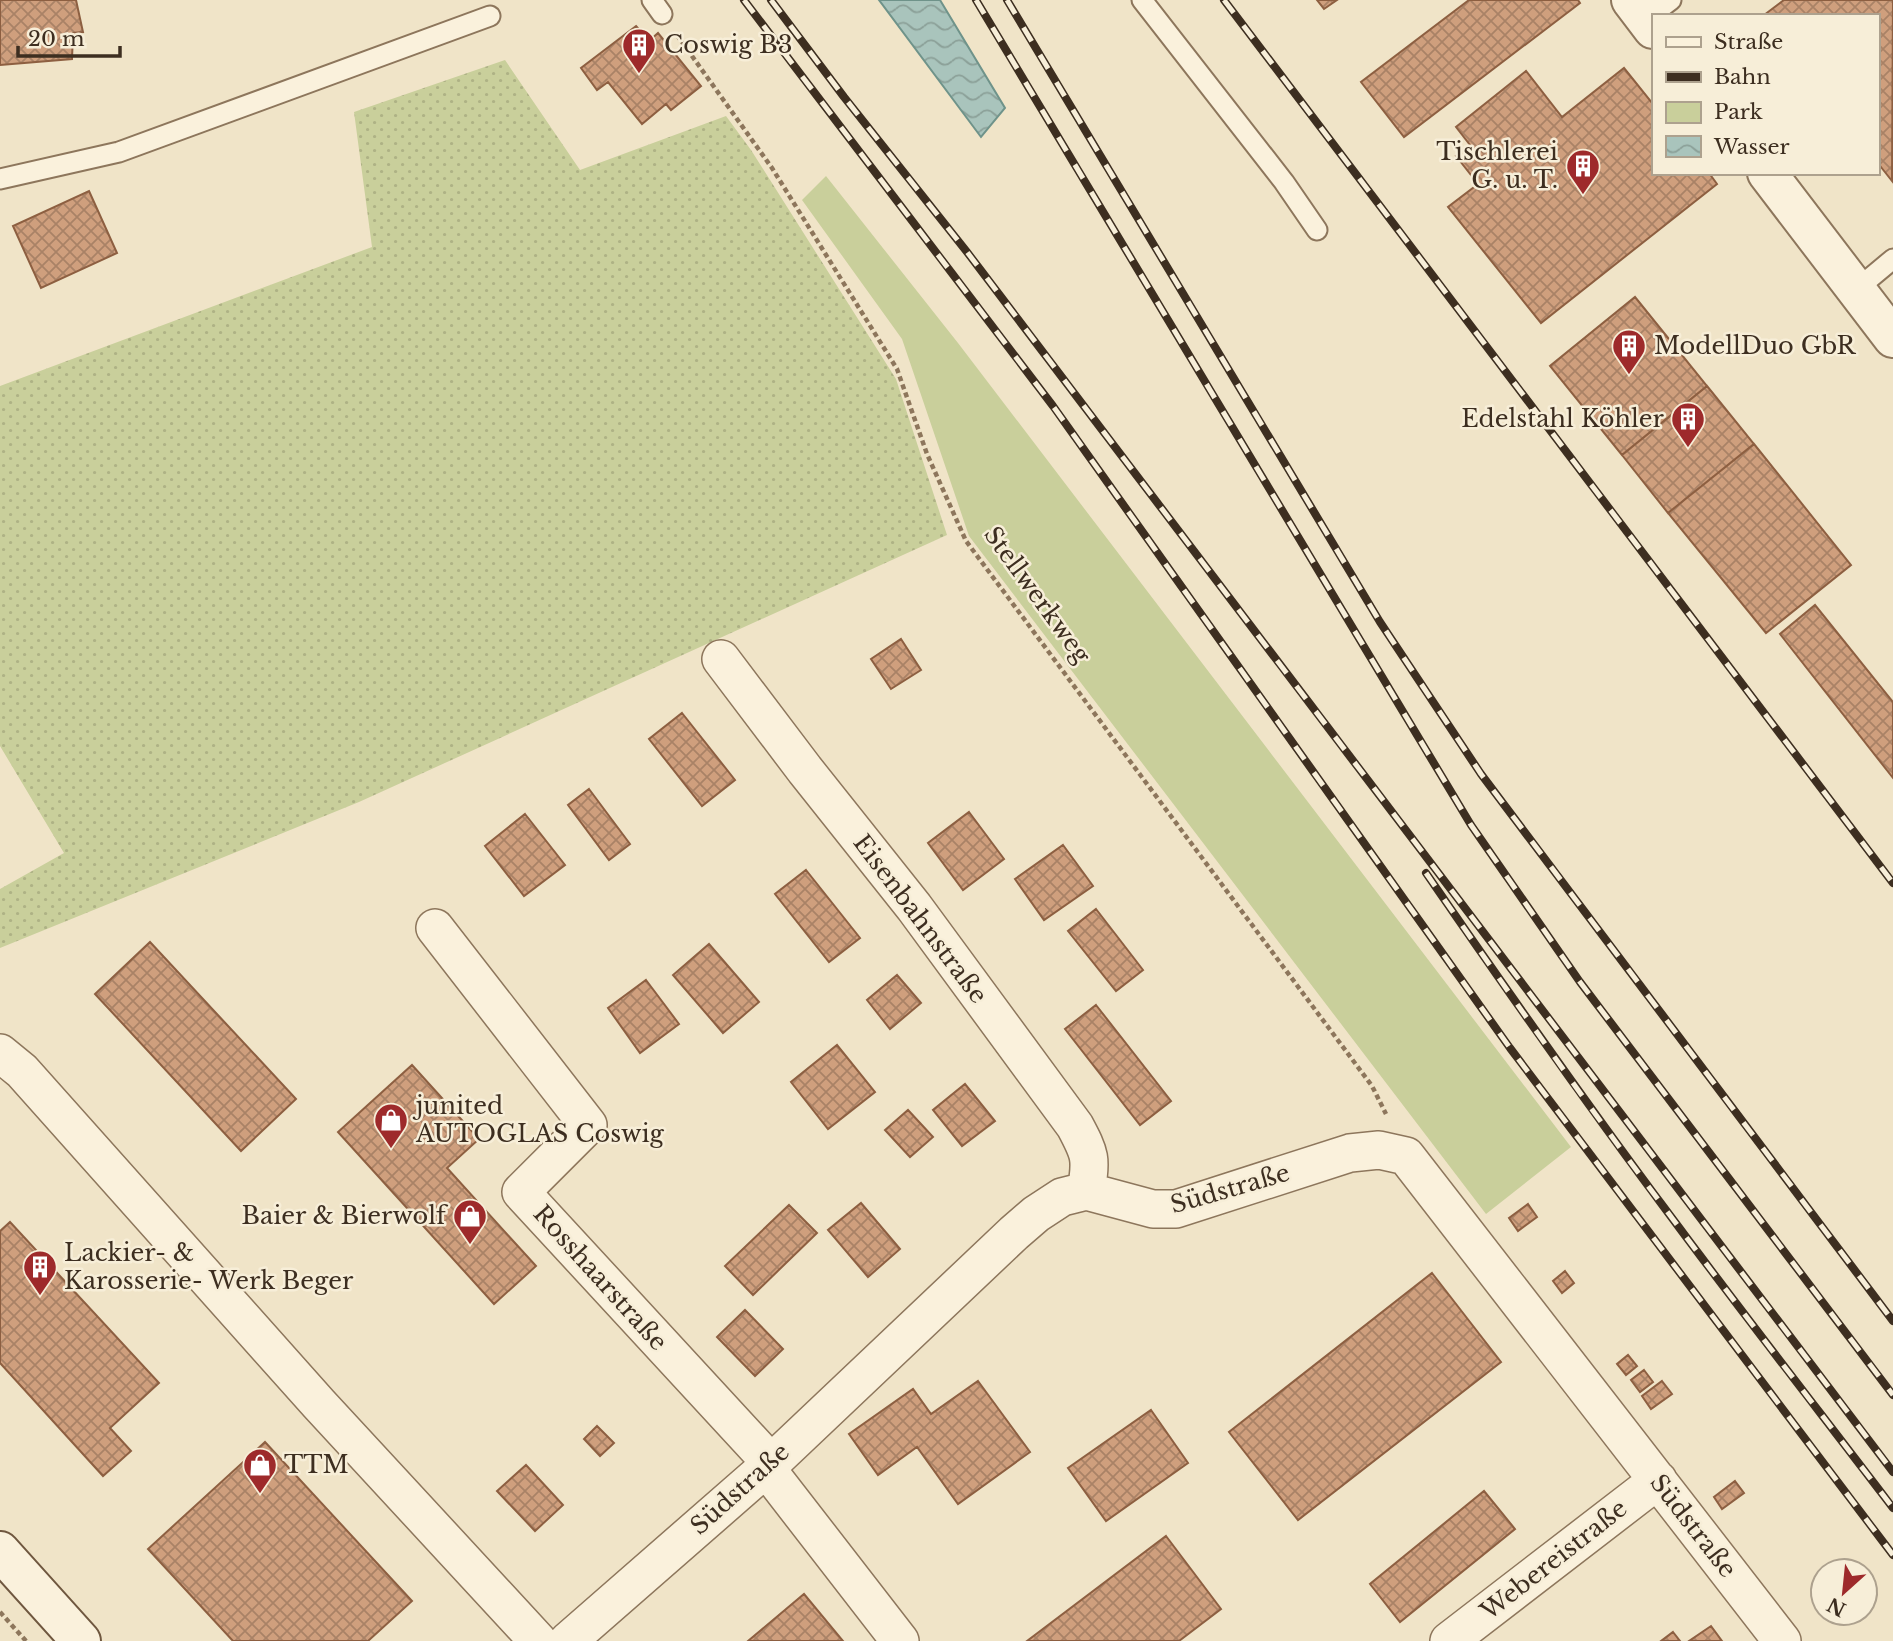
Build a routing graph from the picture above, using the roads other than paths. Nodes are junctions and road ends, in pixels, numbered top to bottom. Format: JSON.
{"nodes":[{"id":1,"x":1142,"y":0,"type":"edge"},
{"id":2,"x":489,"y":16,"type":"dead end"},
{"id":3,"x":1768,"y":175,"type":"edge"},
{"id":4,"x":0,"y":179,"type":"edge"},
{"id":5,"x":1317,"y":230,"type":"dead end"},
{"id":6,"x":1893,"y":258,"type":"edge"},
{"id":7,"x":1857,"y":289,"type":"junction"},
{"id":8,"x":1893,"y":338,"type":"edge"},
{"id":9,"x":721,"y":659,"type":"dead end"},
{"id":10,"x":435,"y":928,"type":"dead end"},
{"id":11,"x":0,"y":1053,"type":"edge"},
{"id":12,"x":1086,"y":1191,"type":"junction"},
{"id":13,"x":768,"y":1466,"type":"junction"},
{"id":14,"x":1658,"y":1480,"type":"junction"},
{"id":15,"x":0,"y":1551,"type":"edge"},
{"id":16,"x":81,"y":1641,"type":"edge"},
{"id":17,"x":538,"y":1641,"type":"edge"},
{"id":18,"x":568,"y":1641,"type":"edge"},
{"id":19,"x":900,"y":1641,"type":"edge"},
{"id":20,"x":1449,"y":1641,"type":"edge"},
{"id":21,"x":1782,"y":1641,"type":"edge"}],
"edges":[{"from":1,"to":5,"type":"lane"},
{"from":2,"to":4,"type":"lane"},
{"from":3,"to":7,"type":"street"},
{"from":6,"to":7,"type":"lane"},
{"from":7,"to":8,"type":"street"},
{"from":9,"to":12,"type":"street","name":"Eisenbahnstraße"},
{"from":10,"to":13,"type":"street","name":"Rosshaarstraße"},
{"from":11,"to":17,"type":"street"},
{"from":12,"to":13,"type":"street","name":"Südstraße"},
{"from":12,"to":14,"type":"street","name":"Südstraße"},
{"from":13,"to":18,"type":"street","name":"Südstraße"},
{"from":13,"to":19,"type":"street","name":"Rosshaarstraße"},
{"from":14,"to":20,"type":"street","name":"Webereistraße"},
{"from":14,"to":21,"type":"street","name":"Südstraße"},
{"from":15,"to":16,"type":"street"}]}
